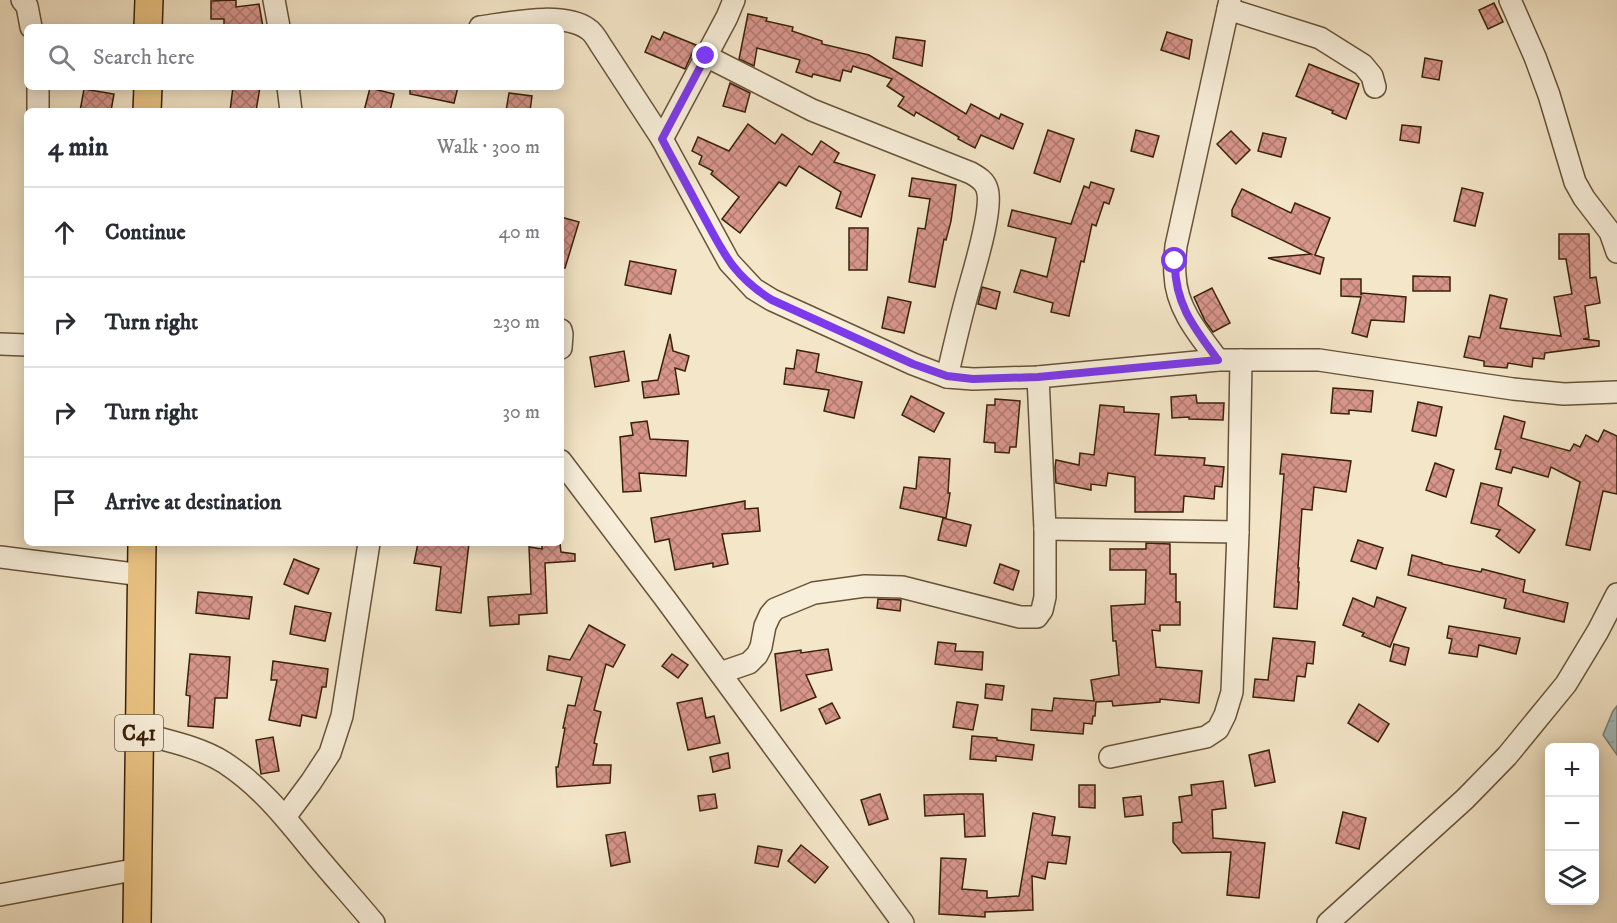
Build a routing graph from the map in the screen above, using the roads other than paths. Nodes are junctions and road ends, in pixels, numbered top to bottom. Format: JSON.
{"nodes":[{"id":1,"x":22,"y":0,"type":"edge"},
{"id":2,"x":149,"y":0,"type":"edge"},
{"id":3,"x":274,"y":0,"type":"edge"},
{"id":4,"x":734,"y":0,"type":"edge"},
{"id":5,"x":1510,"y":0,"type":"edge"},
{"id":6,"x":1229,"y":4,"type":"edge"},
{"id":7,"x":30,"y":24,"type":"edge"},
{"id":8,"x":148,"y":24,"type":"edge"},
{"id":9,"x":278,"y":24,"type":"edge"},
{"id":10,"x":502,"y":24,"type":"edge"},
{"id":11,"x":706,"y":56,"type":"junction"},
{"id":12,"x":1375,"y":87,"type":"dead end"},
{"id":13,"x":38,"y":90,"type":"edge"},
{"id":14,"x":147,"y":90,"type":"edge"},
{"id":15,"x":288,"y":90,"type":"edge"},
{"id":16,"x":38,"y":108,"type":"edge"},
{"id":17,"x":147,"y":108,"type":"edge"},
{"id":18,"x":291,"y":108,"type":"edge"},
{"id":19,"x":662,"y":139,"type":"junction"},
{"id":20,"x":1617,"y":252,"type":"edge"},
{"id":21,"x":0,"y":344,"type":"edge"},
{"id":22,"x":24,"y":345,"type":"edge"},
{"id":23,"x":1218,"y":360,"type":"junction"},
{"id":24,"x":1241,"y":360,"type":"junction"},
{"id":25,"x":947,"y":376,"type":"junction"},
{"id":26,"x":1038,"y":377,"type":"junction"},
{"id":27,"x":1617,"y":392,"type":"edge"},
{"id":28,"x":564,"y":465,"type":"edge"},
{"id":29,"x":1045,"y":529,"type":"junction"},
{"id":30,"x":1238,"y":532,"type":"junction"},
{"id":31,"x":142,"y":546,"type":"edge"},
{"id":32,"x":369,"y":546,"type":"edge"},
{"id":33,"x":0,"y":557,"type":"edge"},
{"id":34,"x":142,"y":574,"type":"junction"},
{"id":35,"x":1617,"y":594,"type":"edge"},
{"id":36,"x":720,"y":673,"type":"junction"},
{"id":37,"x":139,"y":733,"type":"junction"},
{"id":38,"x":1110,"y":757,"type":"dead end"},
{"id":39,"x":285,"y":817,"type":"junction"},
{"id":40,"x":138,"y":869,"type":"junction"},
{"id":41,"x":0,"y":895,"type":"edge"},
{"id":42,"x":137,"y":923,"type":"edge"},
{"id":43,"x":374,"y":923,"type":"edge"},
{"id":44,"x":903,"y":923,"type":"edge"},
{"id":45,"x":1328,"y":923,"type":"edge"}],
"edges":[{"from":1,"to":7,"type":"street"},
{"from":2,"to":8,"type":"main road"},
{"from":3,"to":9,"type":"street"},
{"from":4,"to":11,"type":"street"},
{"from":5,"to":20,"type":"street"},
{"from":6,"to":12,"type":"street"},
{"from":6,"to":23,"type":"street"},
{"from":10,"to":19,"type":"street"},
{"from":11,"to":19,"type":"street"},
{"from":11,"to":25,"type":"street"},
{"from":13,"to":16,"type":"street"},
{"from":14,"to":17,"type":"main road"},
{"from":15,"to":18,"type":"street"},
{"from":19,"to":25,"type":"street"},
{"from":21,"to":22,"type":"street"},
{"from":23,"to":24,"type":"street"},
{"from":23,"to":26,"type":"street"},
{"from":24,"to":27,"type":"street"},
{"from":24,"to":30,"type":"street"},
{"from":25,"to":26,"type":"street"},
{"from":26,"to":29,"type":"street"},
{"from":28,"to":36,"type":"street"},
{"from":29,"to":30,"type":"street"},
{"from":29,"to":36,"type":"street"},
{"from":30,"to":38,"type":"street"},
{"from":31,"to":34,"type":"main road","number":"C41"},
{"from":32,"to":39,"type":"street"},
{"from":33,"to":34,"type":"street"},
{"from":34,"to":37,"type":"main road","number":"C41"},
{"from":35,"to":45,"type":"street"},
{"from":36,"to":44,"type":"street"},
{"from":37,"to":39,"type":"street"},
{"from":37,"to":40,"type":"main road","number":"C41"},
{"from":39,"to":43,"type":"street"},
{"from":40,"to":41,"type":"street"},
{"from":40,"to":42,"type":"main road","number":"C41"}]}
